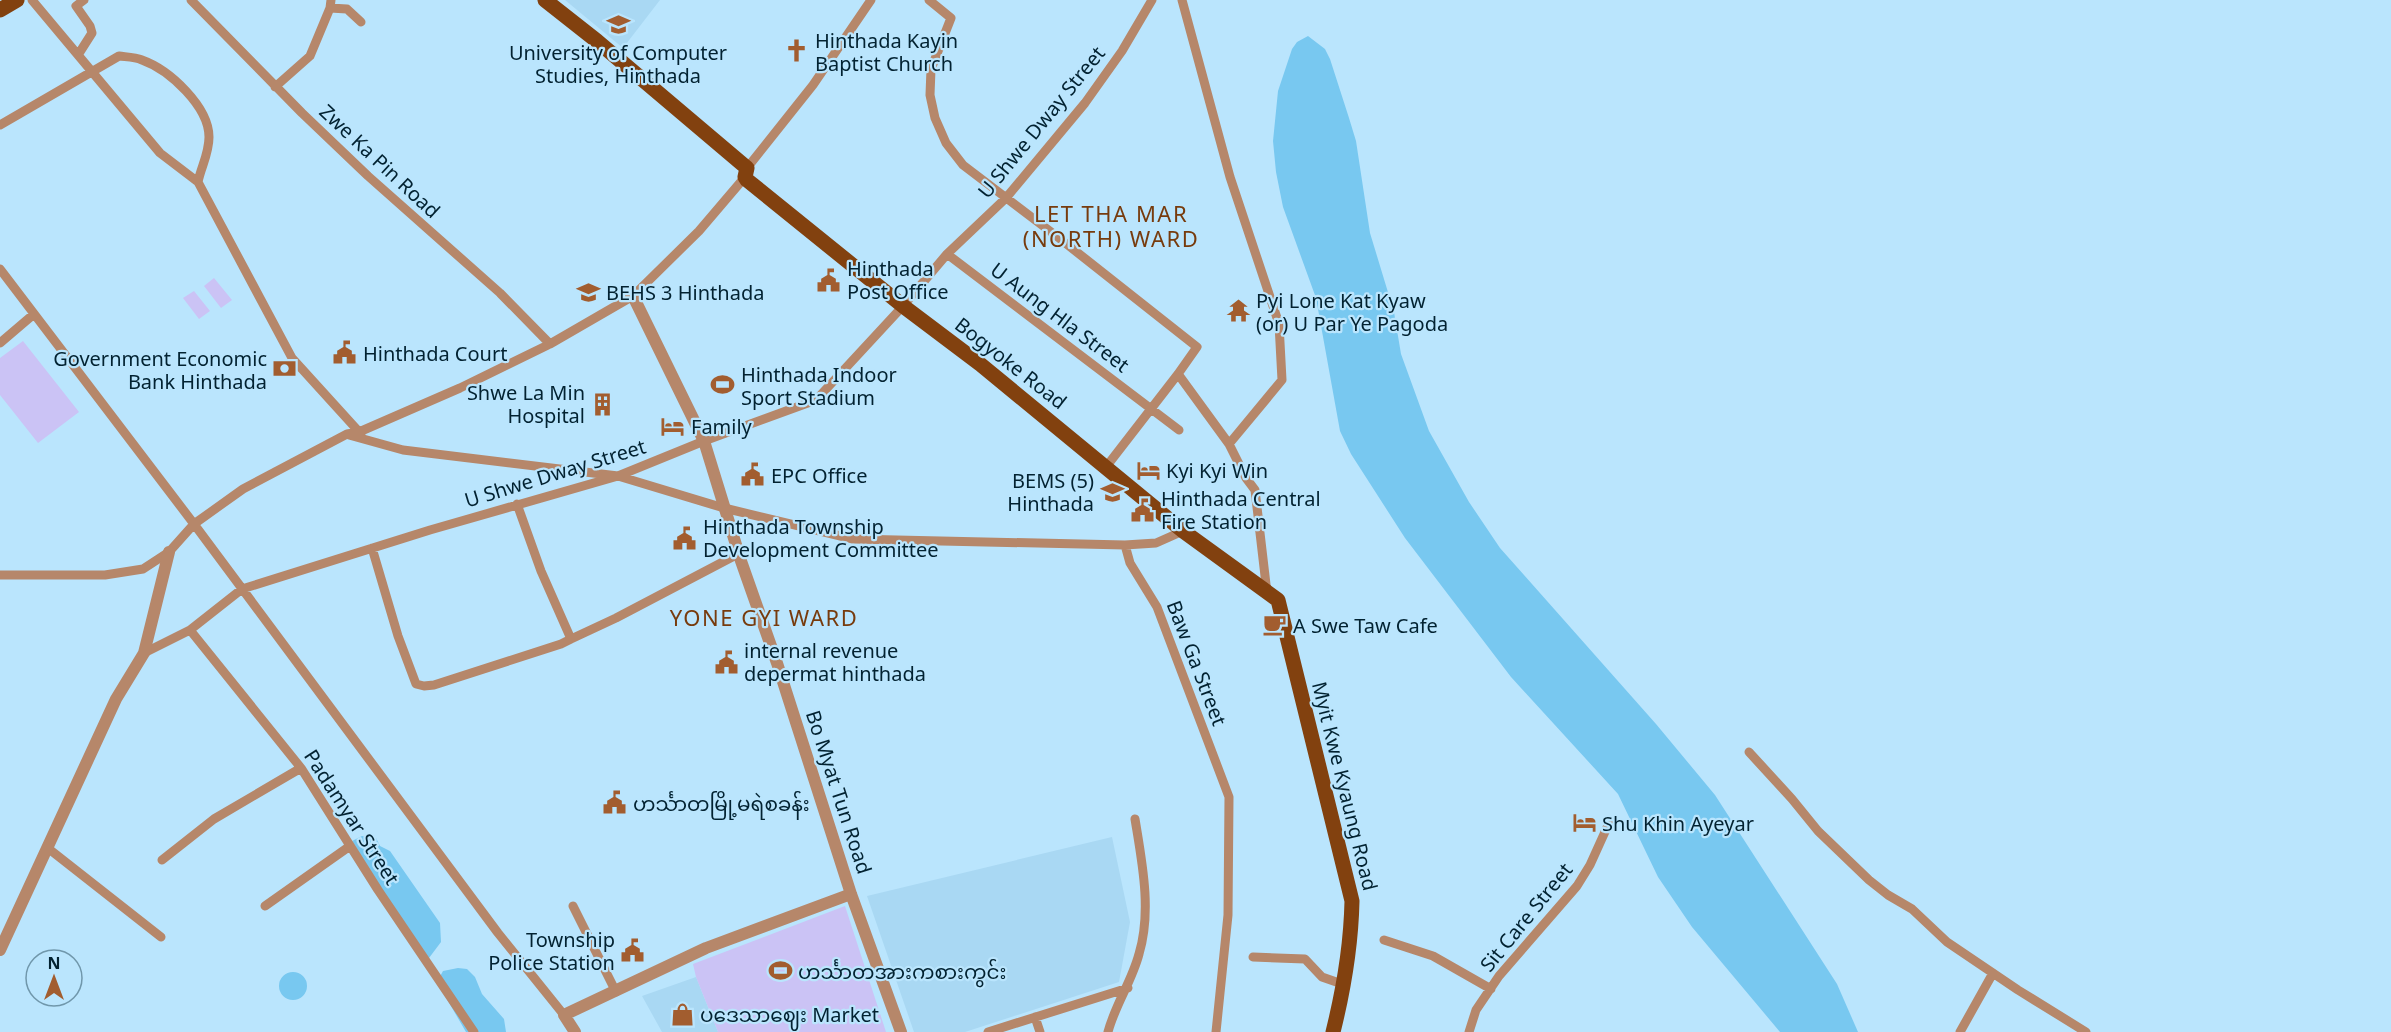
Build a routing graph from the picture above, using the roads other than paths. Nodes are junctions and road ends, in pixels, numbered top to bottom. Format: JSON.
{"nodes":[{"id":1,"x":17,"y":0,"type":"edge"},
{"id":2,"x":32,"y":0,"type":"edge"},
{"id":3,"x":84,"y":0,"type":"edge"},
{"id":4,"x":191,"y":0,"type":"edge"},
{"id":5,"x":545,"y":0,"type":"edge"},
{"id":6,"x":871,"y":0,"type":"edge"},
{"id":7,"x":929,"y":0,"type":"edge"},
{"id":8,"x":1152,"y":0,"type":"edge"},
{"id":9,"x":1182,"y":0,"type":"edge"},
{"id":10,"x":331,"y":4,"type":"edge"},
{"id":11,"x":0,"y":10,"type":"edge"},
{"id":12,"x":361,"y":22,"type":"dead end"},
{"id":13,"x":78,"y":55,"type":"junction"},
{"id":14,"x":93,"y":71,"type":"junction"},
{"id":15,"x":275,"y":87,"type":"junction"},
{"id":16,"x":0,"y":125,"type":"edge"},
{"id":17,"x":746,"y":173,"type":"junction"},
{"id":18,"x":198,"y":182,"type":"junction"},
{"id":19,"x":1006,"y":198,"type":"junction"},
{"id":20,"x":947,"y":254,"type":"junction"},
{"id":21,"x":0,"y":269,"type":"edge"},
{"id":22,"x":633,"y":296,"type":"junction"},
{"id":23,"x":903,"y":306,"type":"junction"},
{"id":24,"x":34,"y":314,"type":"junction"},
{"id":25,"x":0,"y":343,"type":"edge"},
{"id":26,"x":550,"y":344,"type":"junction"},
{"id":27,"x":1178,"y":374,"type":"junction"},
{"id":28,"x":1151,"y":409,"type":"junction"},
{"id":29,"x":1179,"y":430,"type":"dead end"},
{"id":30,"x":359,"y":432,"type":"junction"},
{"id":31,"x":347,"y":434,"type":"junction"},
{"id":32,"x":704,"y":441,"type":"junction"},
{"id":33,"x":371,"y":443,"type":"junction"},
{"id":34,"x":1229,"y":444,"type":"junction"},
{"id":35,"x":1106,"y":467,"type":"junction"},
{"id":36,"x":618,"y":476,"type":"junction"},
{"id":37,"x":517,"y":504,"type":"junction"},
{"id":38,"x":724,"y":508,"type":"junction"},
{"id":39,"x":194,"y":524,"type":"junction"},
{"id":40,"x":1183,"y":531,"type":"junction"},
{"id":41,"x":1125,"y":545,"type":"junction"},
{"id":42,"x":372,"y":548,"type":"junction"},
{"id":43,"x":169,"y":552,"type":"junction"},
{"id":44,"x":738,"y":554,"type":"junction"},
{"id":45,"x":0,"y":574,"type":"edge"},
{"id":46,"x":242,"y":589,"type":"junction"},
{"id":47,"x":1266,"y":593,"type":"junction"},
{"id":48,"x":190,"y":630,"type":"junction"},
{"id":49,"x":571,"y":639,"type":"junction"},
{"id":50,"x":144,"y":653,"type":"junction"},
{"id":51,"x":1749,"y":753,"type":"dead end"},
{"id":52,"x":301,"y":768,"type":"junction"},
{"id":53,"x":1135,"y":819,"type":"dead end"},
{"id":54,"x":1609,"y":823,"type":"dead end"},
{"id":55,"x":350,"y":846,"type":"junction"},
{"id":56,"x":49,"y":849,"type":"junction"},
{"id":57,"x":162,"y":860,"type":"dead end"},
{"id":58,"x":851,"y":894,"type":"junction"},
{"id":59,"x":265,"y":906,"type":"dead end"},
{"id":60,"x":573,"y":906,"type":"dead end"},
{"id":61,"x":161,"y":937,"type":"dead end"},
{"id":62,"x":1384,"y":940,"type":"dead end"},
{"id":63,"x":0,"y":950,"type":"edge"},
{"id":64,"x":1253,"y":957,"type":"dead end"},
{"id":65,"x":1993,"y":973,"type":"junction"},
{"id":66,"x":1345,"y":985,"type":"junction"},
{"id":67,"x":1128,"y":988,"type":"junction"},
{"id":68,"x":1491,"y":989,"type":"junction"},
{"id":69,"x":616,"y":992,"type":"junction"},
{"id":70,"x":564,"y":1015,"type":"junction"},
{"id":71,"x":1035,"y":1017,"type":"junction"},
{"id":72,"x":474,"y":1032,"type":"edge"},
{"id":73,"x":575,"y":1032,"type":"edge"},
{"id":74,"x":901,"y":1032,"type":"edge"},
{"id":75,"x":988,"y":1032,"type":"edge"},
{"id":76,"x":1040,"y":1032,"type":"edge"},
{"id":77,"x":1108,"y":1032,"type":"edge"},
{"id":78,"x":1216,"y":1032,"type":"edge"},
{"id":79,"x":1333,"y":1032,"type":"edge"},
{"id":80,"x":1469,"y":1032,"type":"edge"},
{"id":81,"x":1960,"y":1032,"type":"edge"},
{"id":82,"x":2086,"y":1032,"type":"edge"}],
"edges":[{"from":1,"to":11,"type":"main road"},
{"from":2,"to":13,"type":"street"},
{"from":3,"to":13,"type":"street"},
{"from":4,"to":15,"type":"street","name":"Zwe Ka Pin Road"},
{"from":5,"to":17,"type":"main road","name":"Bogyoke Road"},
{"from":6,"to":17,"type":"street"},
{"from":7,"to":19,"type":"street"},
{"from":8,"to":19,"type":"street","name":"U Shwe Dway Street"},
{"from":9,"to":34,"type":"street"},
{"from":10,"to":12,"type":"street"},
{"from":10,"to":15,"type":"street"},
{"from":13,"to":14,"type":"street"},
{"from":14,"to":16,"type":"street"},
{"from":14,"to":18,"type":"street"},
{"from":14,"to":18,"type":"street"},
{"from":15,"to":26,"type":"street","name":"Zwe Ka Pin Road"},
{"from":17,"to":22,"type":"street"},
{"from":17,"to":23,"type":"main road","name":"Bogyoke Road"},
{"from":18,"to":30,"type":"street"},
{"from":19,"to":20,"type":"street","name":"U Shwe Dway Street"},
{"from":19,"to":27,"type":"street"},
{"from":20,"to":23,"type":"street","name":"U Shwe Dway Street"},
{"from":20,"to":28,"type":"street","name":"U Aung Hla Street"},
{"from":21,"to":24,"type":"street"},
{"from":22,"to":26,"type":"street"},
{"from":22,"to":32,"type":"street","name":"Bo Myat Tun Road"},
{"from":23,"to":32,"type":"street","name":"U Shwe Dway Street"},
{"from":23,"to":35,"type":"main road","name":"Bogyoke Road"},
{"from":24,"to":25,"type":"street"},
{"from":24,"to":39,"type":"street"},
{"from":26,"to":30,"type":"street"},
{"from":27,"to":28,"type":"street"},
{"from":27,"to":34,"type":"street"},
{"from":28,"to":29,"type":"street","name":"U Aung Hla Street"},
{"from":28,"to":35,"type":"street"},
{"from":30,"to":31,"type":"street"},
{"from":30,"to":33,"type":"street"},
{"from":31,"to":33,"type":"street"},
{"from":31,"to":39,"type":"street"},
{"from":32,"to":36,"type":"street","name":"U Shwe Dway Street"},
{"from":32,"to":38,"type":"street","name":"Bo Myat Tun Road"},
{"from":33,"to":36,"type":"street"},
{"from":34,"to":47,"type":"street"},
{"from":35,"to":40,"type":"main road","name":"Bogyoke Road"},
{"from":36,"to":37,"type":"street","name":"U Shwe Dway Street"},
{"from":36,"to":38,"type":"street"},
{"from":37,"to":42,"type":"street","name":"U Shwe Dway Street"},
{"from":37,"to":49,"type":"street"},
{"from":38,"to":41,"type":"street"},
{"from":38,"to":44,"type":"street","name":"Bo Myat Tun Road"},
{"from":39,"to":43,"type":"street"},
{"from":39,"to":46,"type":"street"},
{"from":40,"to":41,"type":"street"},
{"from":40,"to":47,"type":"main road","name":"Bogyoke Road"},
{"from":41,"to":78,"type":"street","name":"Baw Ga Street"},
{"from":42,"to":46,"type":"street","name":"U Shwe Dway Street"},
{"from":42,"to":49,"type":"street"},
{"from":43,"to":45,"type":"street"},
{"from":43,"to":50,"type":"street"},
{"from":44,"to":49,"type":"street"},
{"from":44,"to":58,"type":"street","name":"Bo Myat Tun Road"},
{"from":46,"to":48,"type":"street","name":"U Shwe Dway Street"},
{"from":46,"to":70,"type":"street"},
{"from":47,"to":66,"type":"main road","name":"Myit Kwe Kyaung Road"},
{"from":48,"to":50,"type":"street","name":"U Shwe Dway Street"},
{"from":48,"to":52,"type":"street","name":"Padamyar Street"},
{"from":50,"to":56,"type":"street"},
{"from":51,"to":65,"type":"street"},
{"from":52,"to":55,"type":"street","name":"Padamyar Street"},
{"from":52,"to":57,"type":"street"},
{"from":53,"to":67,"type":"street"},
{"from":54,"to":68,"type":"street","name":"Sit Care Street"},
{"from":55,"to":59,"type":"street"},
{"from":55,"to":72,"type":"street","name":"Padamyar Street"},
{"from":56,"to":61,"type":"street"},
{"from":56,"to":63,"type":"street"},
{"from":58,"to":69,"type":"street"},
{"from":58,"to":74,"type":"street","name":"Bo Myat Tun Road"},
{"from":60,"to":69,"type":"street"},
{"from":62,"to":68,"type":"street"},
{"from":64,"to":66,"type":"street"},
{"from":65,"to":81,"type":"street"},
{"from":65,"to":82,"type":"street"},
{"from":66,"to":79,"type":"main road","name":"Myit Kwe Kyaung Road"},
{"from":67,"to":71,"type":"street"},
{"from":67,"to":77,"type":"street"},
{"from":68,"to":80,"type":"street","name":"Sit Care Street"},
{"from":69,"to":70,"type":"street"},
{"from":70,"to":73,"type":"street"},
{"from":71,"to":75,"type":"street"},
{"from":71,"to":76,"type":"street"}]}
